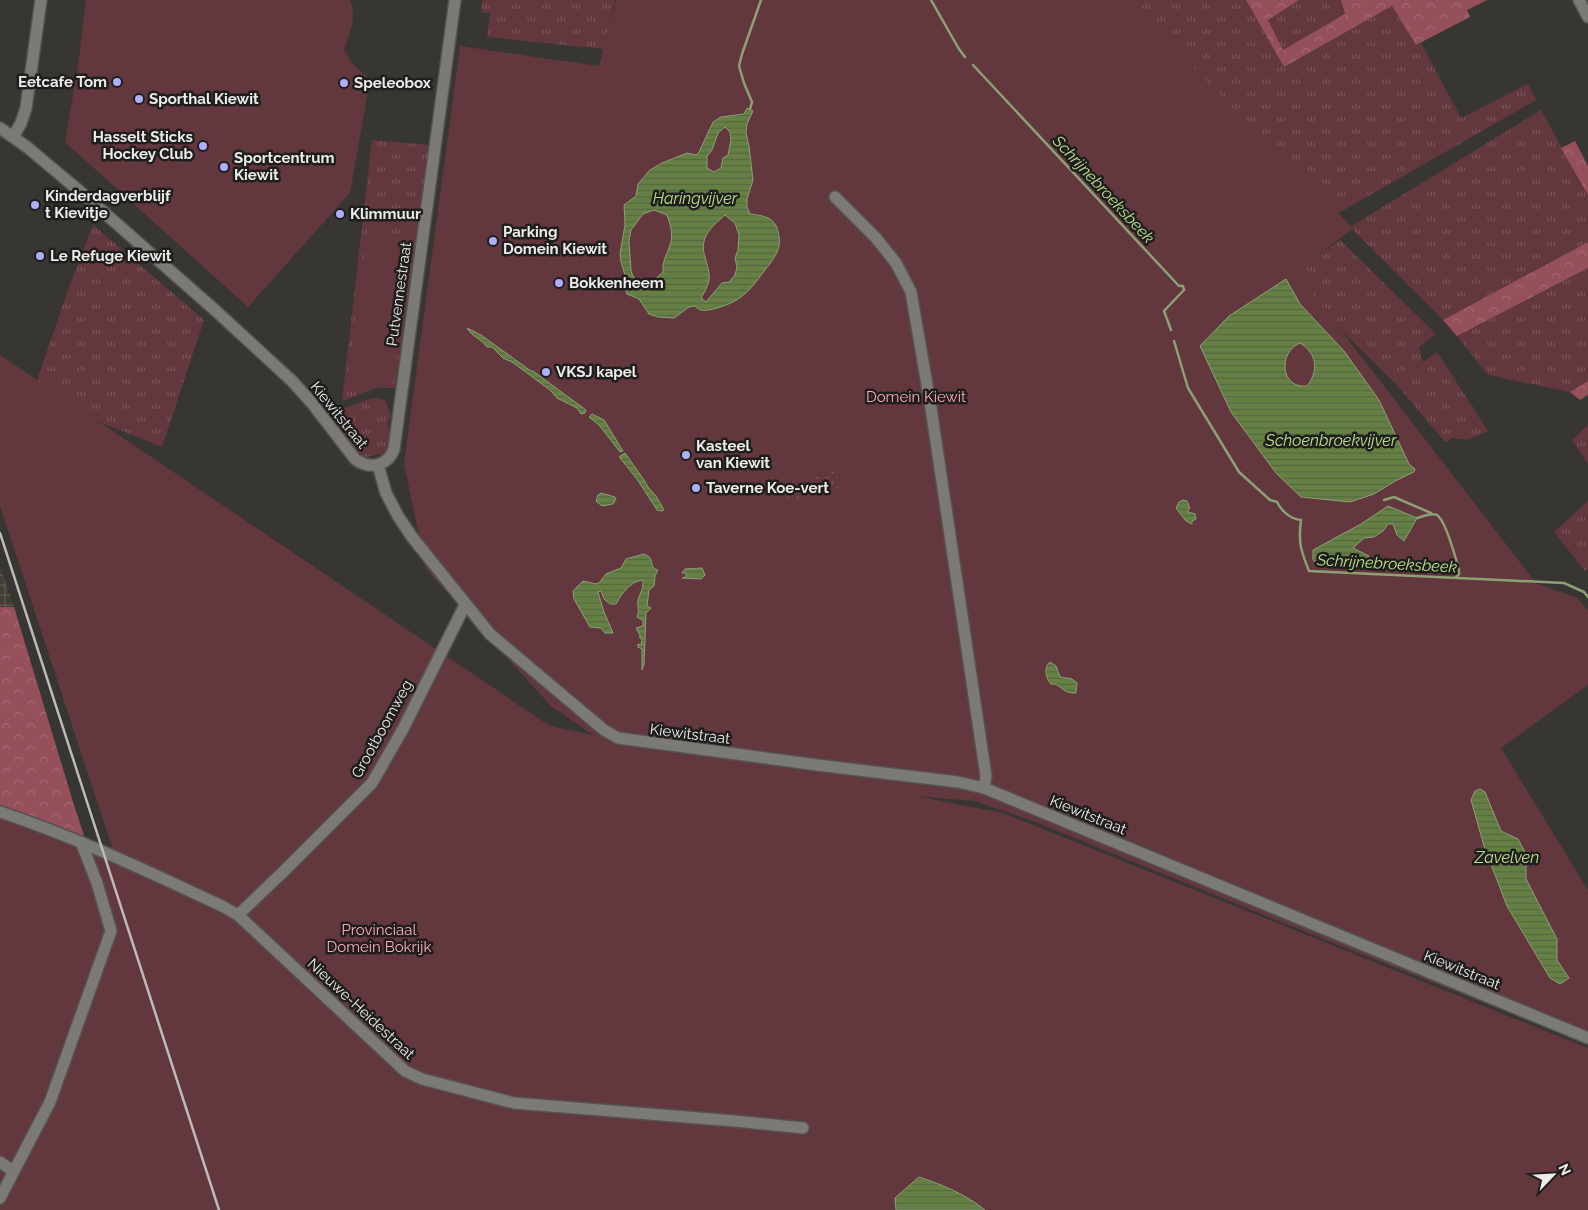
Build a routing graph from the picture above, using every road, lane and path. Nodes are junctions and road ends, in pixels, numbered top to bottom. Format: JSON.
{"nodes":[{"id":1,"x":40,"y":0,"type":"edge"},
{"id":2,"x":455,"y":0,"type":"edge"},
{"id":3,"x":1579,"y":0,"type":"edge"},
{"id":4,"x":1588,"y":17,"type":"edge"},
{"id":5,"x":0,"y":128,"type":"edge"},
{"id":6,"x":13,"y":137,"type":"junction"},
{"id":7,"x":836,"y":197,"type":"dead end"},
{"id":8,"x":378,"y":465,"type":"junction"},
{"id":9,"x":465,"y":605,"type":"junction"},
{"id":10,"x":984,"y":788,"type":"junction"},
{"id":11,"x":0,"y":812,"type":"edge"},
{"id":12,"x":81,"y":842,"type":"junction"},
{"id":13,"x":238,"y":914,"type":"junction"},
{"id":14,"x":1588,"y":1038,"type":"edge"},
{"id":15,"x":803,"y":1128,"type":"dead end"},
{"id":16,"x":0,"y":1162,"type":"edge"},
{"id":17,"x":13,"y":1171,"type":"junction"},
{"id":18,"x":0,"y":1198,"type":"edge"}],
"edges":[{"from":1,"to":6,"type":"street"},
{"from":2,"to":8,"type":"street","name":"Putvennestraat"},
{"from":3,"to":4,"type":"street"},
{"from":5,"to":6,"type":"street","name":"Kiewitstraat"},
{"from":6,"to":8,"type":"street","name":"Kiewitstraat"},
{"from":7,"to":10,"type":"street"},
{"from":8,"to":9,"type":"street","name":"Kiewitstraat"},
{"from":9,"to":10,"type":"street","name":"Kiewitstraat"},
{"from":9,"to":13,"type":"street","name":"Grootboomweg"},
{"from":10,"to":14,"type":"street","name":"Kiewitstraat"},
{"from":11,"to":12,"type":"street","name":"Nieuwe-Heidestraat"},
{"from":12,"to":13,"type":"street","name":"Nieuwe-Heidestraat"},
{"from":12,"to":17,"type":"street"},
{"from":13,"to":15,"type":"street","name":"Nieuwe-Heidestraat"},
{"from":16,"to":17,"type":"street"},
{"from":17,"to":18,"type":"street"}]}
